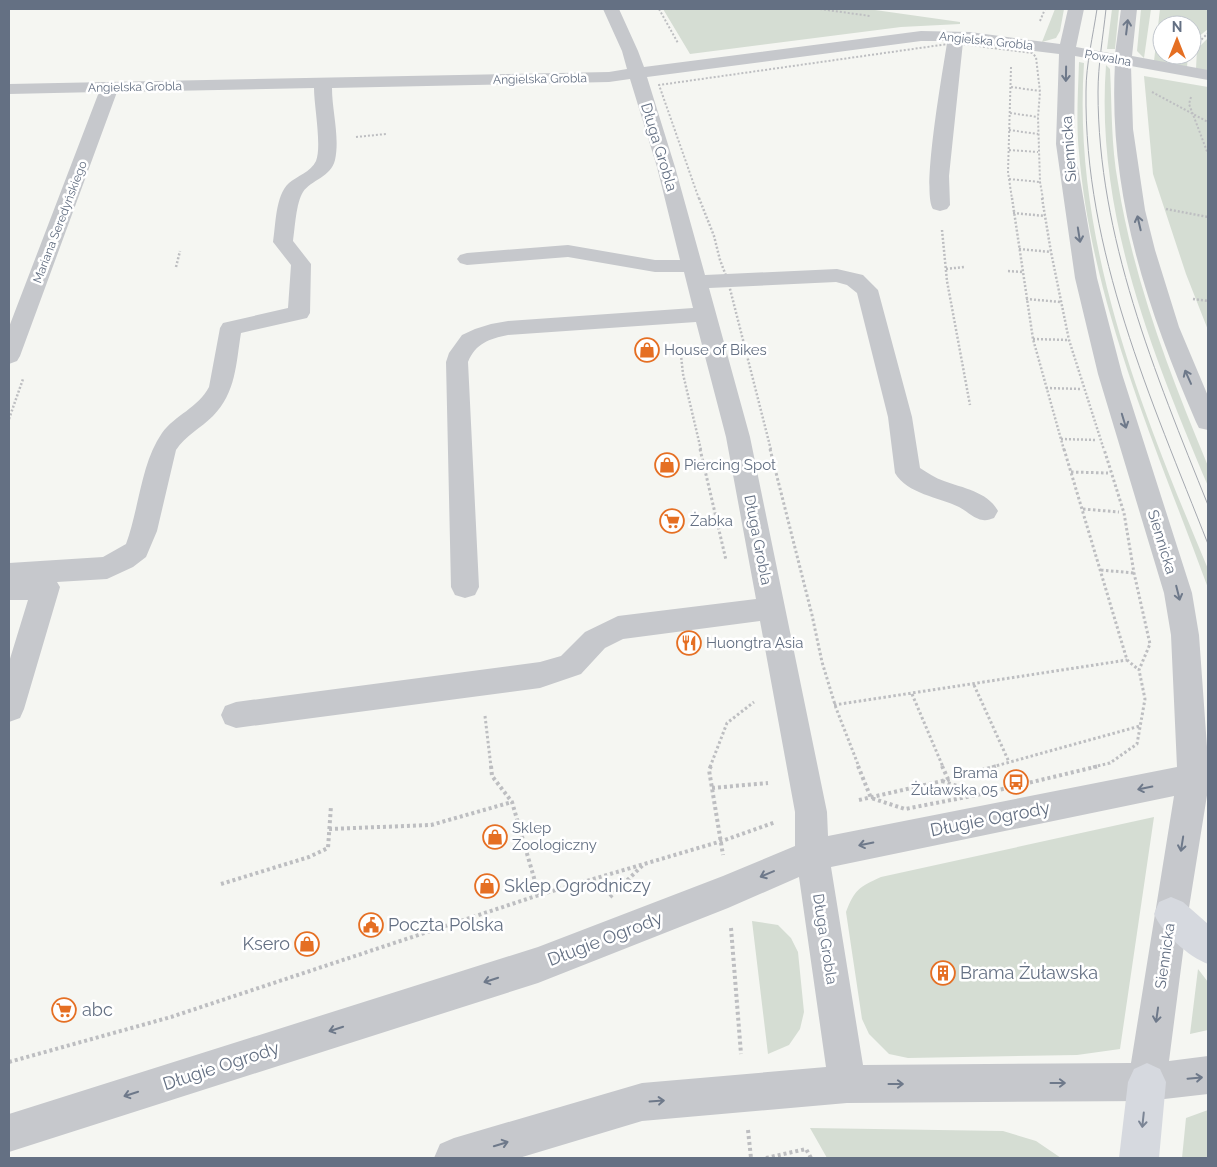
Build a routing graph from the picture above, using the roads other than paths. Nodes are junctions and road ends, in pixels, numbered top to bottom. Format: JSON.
{"nodes":[{"id":1,"x":611,"y":9,"type":"edge"},
{"id":2,"x":1076,"y":9,"type":"edge"},
{"id":3,"x":1130,"y":9,"type":"edge"},
{"id":4,"x":954,"y":40,"type":"junction"},
{"id":5,"x":1067,"y":50,"type":"junction"},
{"id":6,"x":1123,"y":60,"type":"junction"},
{"id":7,"x":637,"y":74,"type":"junction"},
{"id":8,"x":1208,"y":75,"type":"edge"},
{"id":9,"x":323,"y":83,"type":"junction"},
{"id":10,"x":110,"y":87,"type":"junction"},
{"id":11,"x":9,"y":89,"type":"edge"},
{"id":12,"x":940,"y":205,"type":"road end"},
{"id":13,"x":467,"y":259,"type":"dead end"},
{"id":14,"x":695,"y":274,"type":"junction"},
{"id":15,"x":706,"y":314,"type":"junction"},
{"id":16,"x":9,"y":356,"type":"edge"},
{"id":17,"x":1208,"y":422,"type":"edge"},
{"id":18,"x":985,"y":511,"type":"dead end"},
{"id":19,"x":9,"y":574,"type":"edge"},
{"id":20,"x":465,"y":587,"type":"dead end"},
{"id":21,"x":9,"y":590,"type":"edge"},
{"id":22,"x":771,"y":608,"type":"junction"},
{"id":23,"x":9,"y":709,"type":"edge"},
{"id":24,"x":236,"y":715,"type":"dead end"},
{"id":25,"x":1201,"y":777,"type":"edge"},
{"id":26,"x":812,"y":855,"type":"junction"},
{"id":27,"x":1171,"y":914,"type":"junction"},
{"id":28,"x":1208,"y":947,"type":"edge"},
{"id":29,"x":1208,"y":1075,"type":"edge"},
{"id":30,"x":1147,"y":1082,"type":"junction"},
{"id":31,"x":847,"y":1084,"type":"junction"},
{"id":32,"x":9,"y":1133,"type":"edge"},
{"id":33,"x":454,"y":1158,"type":"edge"},
{"id":34,"x":1139,"y":1158,"type":"edge"}],
"edges":[{"from":1,"to":7,"type":"street","name":"Długa Grobla"},
{"from":2,"to":5,"type":"street","name":"Siennicka"},
{"from":6,"to":3,"type":"street","one_way":true},
{"from":4,"to":5,"type":"street","name":"Angielska Grobla"},
{"from":4,"to":7,"type":"street","name":"Angielska Grobla"},
{"from":4,"to":12,"type":"street"},
{"from":5,"to":6,"type":"street","name":"Powalna"},
{"from":5,"to":25,"type":"street","name":"Siennicka","one_way":true},
{"from":6,"to":8,"type":"street","name":"Powalna"},
{"from":17,"to":6,"type":"street","one_way":true},
{"from":7,"to":9,"type":"street","name":"Angielska Grobla"},
{"from":7,"to":14,"type":"street","name":"Długa Grobla"},
{"from":9,"to":10,"type":"street","name":"Angielska Grobla"},
{"from":9,"to":19,"type":"street"},
{"from":10,"to":11,"type":"street","name":"Angielska Grobla"},
{"from":10,"to":16,"type":"street","name":"Mariana Seredyńskiego"},
{"from":13,"to":14,"type":"street"},
{"from":14,"to":15,"type":"street","name":"Długa Grobla"},
{"from":14,"to":18,"type":"street"},
{"from":15,"to":20,"type":"street"},
{"from":15,"to":22,"type":"street","name":"Długa Grobla"},
{"from":21,"to":23,"type":"street"},
{"from":22,"to":24,"type":"street"},
{"from":22,"to":26,"type":"street","name":"Długa Grobla"},
{"from":25,"to":26,"type":"street","name":"Długie Ogrody","one_way":true},
{"from":25,"to":27,"type":"street","name":"Siennicka","one_way":true},
{"from":26,"to":31,"type":"street","name":"Długa Grobla"},
{"from":26,"to":32,"type":"street","name":"Długie Ogrody","one_way":true},
{"from":27,"to":28,"type":"main road"},
{"from":27,"to":30,"type":"street","name":"Siennicka","one_way":true},
{"from":30,"to":29,"type":"street","one_way":true},
{"from":31,"to":30,"type":"street","one_way":true},
{"from":30,"to":34,"type":"main road","one_way":true},
{"from":33,"to":31,"type":"street","one_way":true}]}
